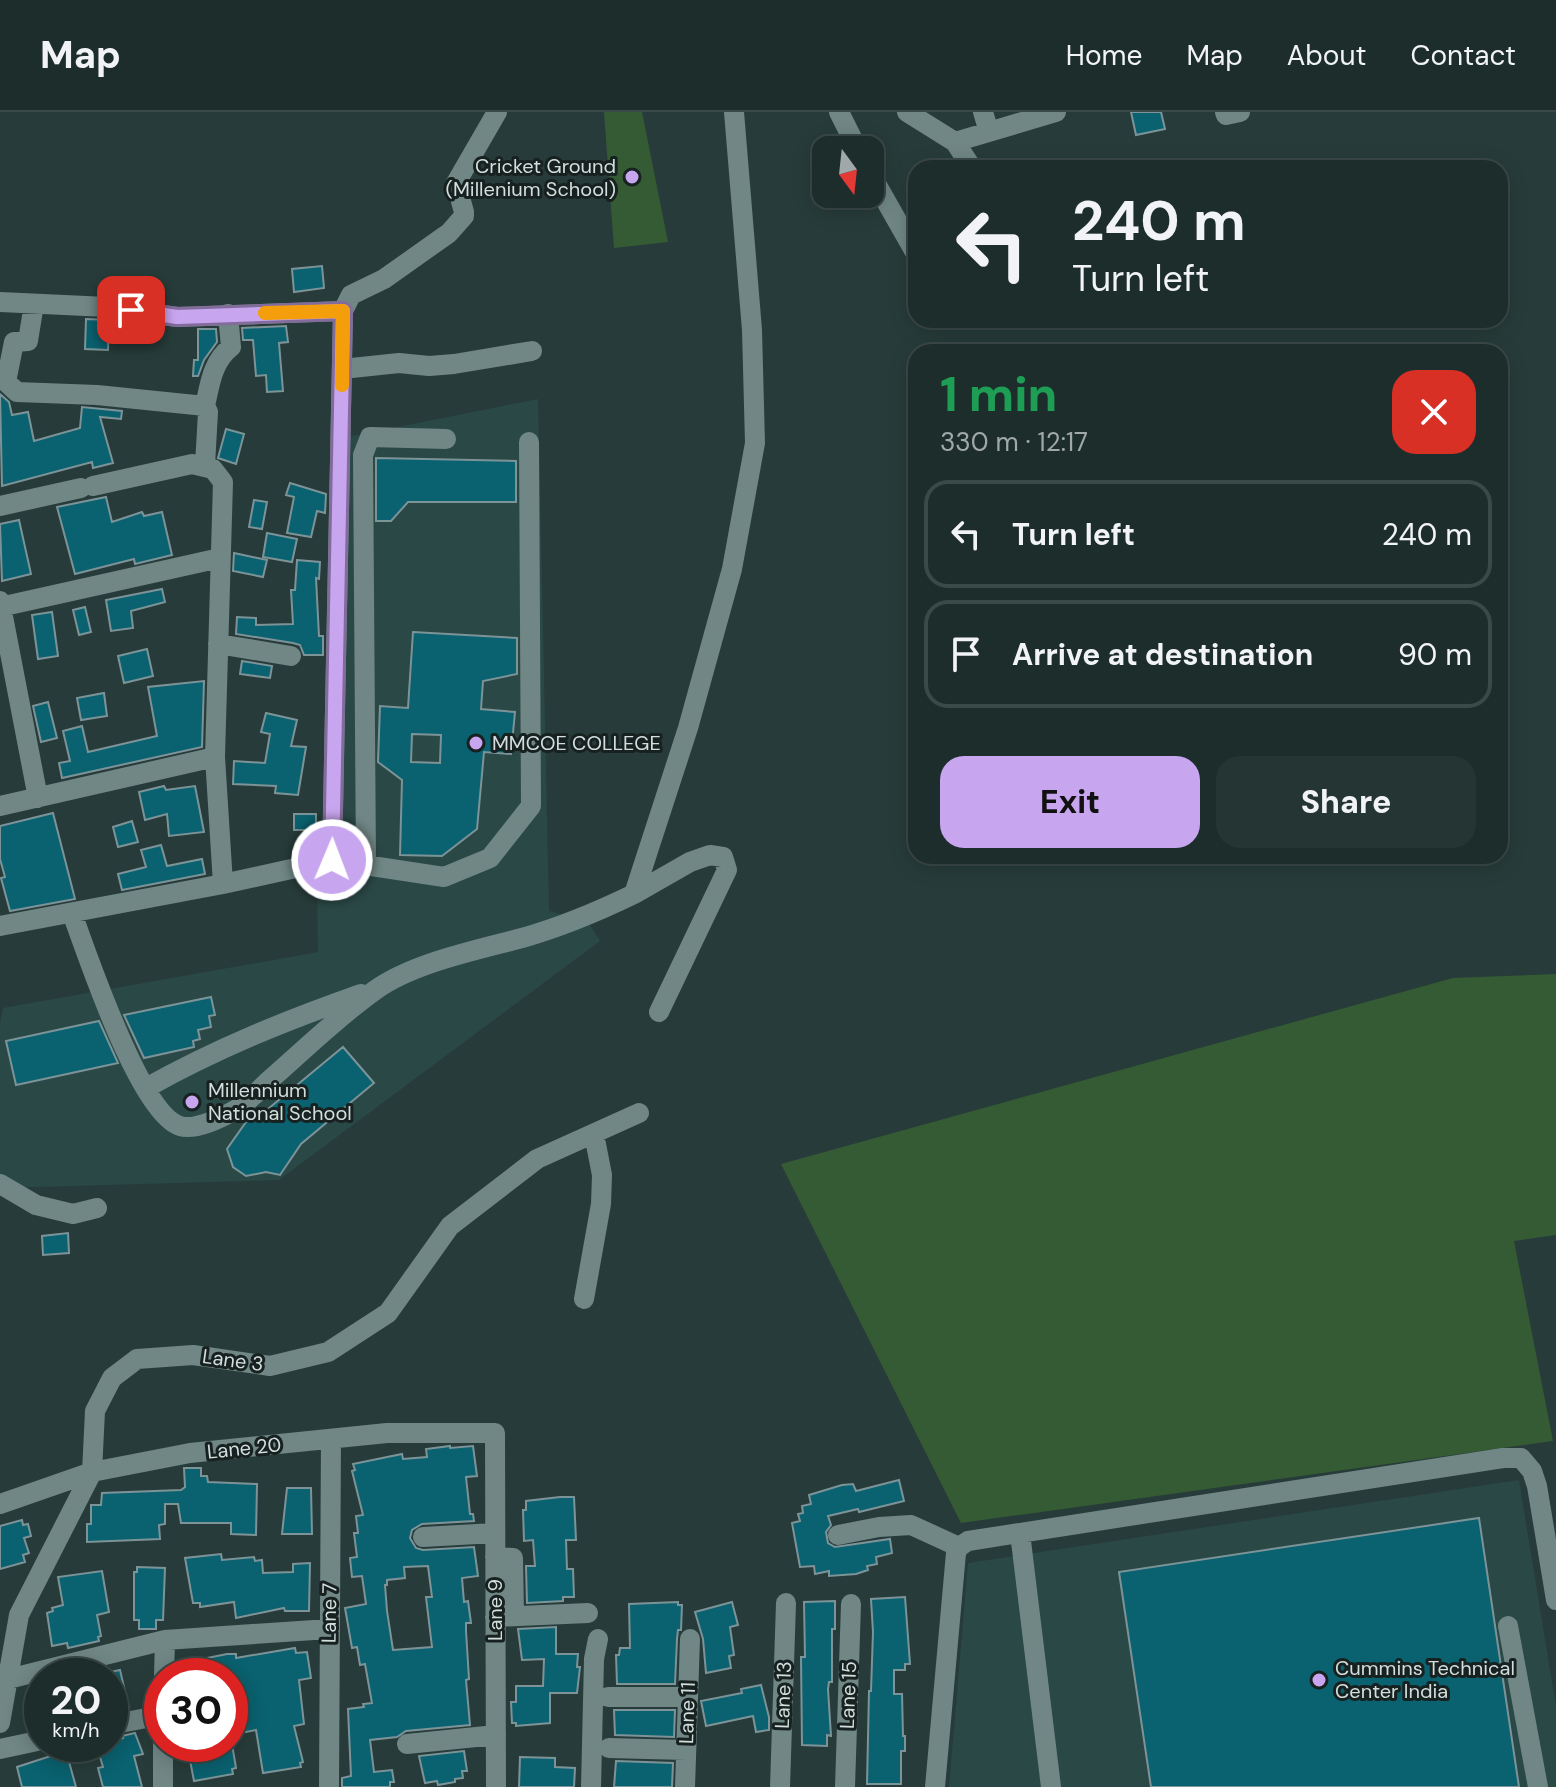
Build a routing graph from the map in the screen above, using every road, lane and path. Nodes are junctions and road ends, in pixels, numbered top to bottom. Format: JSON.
{"nodes":[{"id":1,"x":497,"y":112,"type":"edge"},
{"id":2,"x":734,"y":112,"type":"edge"},
{"id":3,"x":839,"y":112,"type":"edge"},
{"id":4,"x":907,"y":112,"type":"edge"},
{"id":5,"x":983,"y":112,"type":"edge"},
{"id":6,"x":1225,"y":112,"type":"edge"},
{"id":7,"x":1240,"y":112,"type":"edge"},
{"id":8,"x":1050,"y":113,"type":"edge"},
{"id":9,"x":989,"y":132,"type":"junction"},
{"id":10,"x":851,"y":136,"type":"edge"},
{"id":11,"x":955,"y":142,"type":"junction"},
{"id":12,"x":967,"y":160,"type":"edge"},
{"id":13,"x":884,"y":198,"type":"edge"},
{"id":14,"x":908,"y":240,"type":"edge"},
{"id":15,"x":0,"y":302,"type":"edge"},
{"id":16,"x":34,"y":304,"type":"junction"},
{"id":17,"x":343,"y":311,"type":"junction"},
{"id":18,"x":228,"y":314,"type":"junction"},
{"id":19,"x":532,"y":351,"type":"dead end"},
{"id":20,"x":342,"y":369,"type":"junction"},
{"id":21,"x":205,"y":406,"type":"junction"},
{"id":22,"x":446,"y":439,"type":"dead end"},
{"id":23,"x":529,"y":442,"type":"dead end"},
{"id":24,"x":205,"y":465,"type":"junction"},
{"id":25,"x":0,"y":506,"type":"edge"},
{"id":26,"x":220,"y":558,"type":"junction"},
{"id":27,"x":0,"y":605,"type":"edge"},
{"id":28,"x":218,"y":644,"type":"junction"},
{"id":29,"x":291,"y":656,"type":"dead end"},
{"id":30,"x":215,"y":757,"type":"junction"},
{"id":31,"x":38,"y":798,"type":"junction"},
{"id":32,"x":0,"y":806,"type":"edge"},
{"id":33,"x":332,"y":860,"type":"junction"},
{"id":34,"x":366,"y":865,"type":"junction"},
{"id":35,"x":223,"y":884,"type":"junction"},
{"id":36,"x":634,"y":894,"type":"junction"},
{"id":37,"x":72,"y":913,"type":"junction"},
{"id":38,"x":0,"y":926,"type":"edge"},
{"id":39,"x":376,"y":989,"type":"junction"},
{"id":40,"x":659,"y":1012,"type":"dead end"},
{"id":41,"x":146,"y":1088,"type":"junction"},
{"id":42,"x":639,"y":1113,"type":"dead end"},
{"id":43,"x":594,"y":1134,"type":"junction"},
{"id":44,"x":0,"y":1184,"type":"edge"},
{"id":45,"x":97,"y":1208,"type":"dead end"},
{"id":46,"x":584,"y":1299,"type":"dead end"},
{"id":47,"x":495,"y":1433,"type":"joint"},
{"id":48,"x":331,"y":1439,"type":"junction"},
{"id":49,"x":92,"y":1472,"type":"junction"},
{"id":50,"x":0,"y":1504,"type":"edge"},
{"id":51,"x":495,"y":1533,"type":"junction"},
{"id":52,"x":1020,"y":1533,"type":"junction"},
{"id":53,"x":838,"y":1535,"type":"dead end"},
{"id":54,"x":423,"y":1537,"type":"dead end"},
{"id":55,"x":959,"y":1547,"type":"junction"},
{"id":56,"x":1556,"y":1600,"type":"edge"},
{"id":57,"x":786,"y":1603,"type":"dead end"},
{"id":58,"x":851,"y":1604,"type":"dead end"},
{"id":59,"x":588,"y":1613,"type":"dead end"},
{"id":60,"x":505,"y":1617,"type":"junction"},
{"id":61,"x":1508,"y":1626,"type":"dead end"},
{"id":62,"x":329,"y":1629,"type":"junction"},
{"id":63,"x":598,"y":1639,"type":"dead end"},
{"id":64,"x":690,"y":1639,"type":"dead end"},
{"id":65,"x":165,"y":1640,"type":"junction"},
{"id":66,"x":164,"y":1658,"type":"edge"},
{"id":67,"x":3,"y":1681,"type":"edge"},
{"id":68,"x":608,"y":1697,"type":"dead end"},
{"id":69,"x":688,"y":1697,"type":"junction"},
{"id":70,"x":0,"y":1723,"type":"edge"},
{"id":71,"x":496,"y":1735,"type":"junction"},
{"id":72,"x":24,"y":1744,"type":"edge"},
{"id":73,"x":407,"y":1744,"type":"dead end"},
{"id":74,"x":609,"y":1748,"type":"dead end"},
{"id":75,"x":0,"y":1749,"type":"edge"},
{"id":76,"x":686,"y":1750,"type":"junction"},
{"id":77,"x":163,"y":1762,"type":"edge"},
{"id":78,"x":163,"y":1787,"type":"edge"},
{"id":79,"x":329,"y":1787,"type":"edge"},
{"id":80,"x":496,"y":1787,"type":"edge"},
{"id":81,"x":591,"y":1787,"type":"edge"},
{"id":82,"x":685,"y":1787,"type":"edge"},
{"id":83,"x":780,"y":1787,"type":"edge"},
{"id":84,"x":845,"y":1787,"type":"edge"},
{"id":85,"x":935,"y":1787,"type":"edge"},
{"id":86,"x":1051,"y":1787,"type":"edge"},
{"id":87,"x":1538,"y":1787,"type":"edge"}],
"edges":[{"from":1,"to":17,"type":"street"},
{"from":2,"to":36,"type":"street"},
{"from":3,"to":10,"type":"street"},
{"from":4,"to":11,"type":"street"},
{"from":5,"to":9,"type":"street"},
{"from":6,"to":7,"type":"street"},
{"from":8,"to":9,"type":"street"},
{"from":9,"to":11,"type":"street"},
{"from":11,"to":12,"type":"street"},
{"from":13,"to":14,"type":"street"},
{"from":15,"to":16,"type":"street"},
{"from":16,"to":18,"type":"street"},
{"from":16,"to":21,"type":"street"},
{"from":17,"to":18,"type":"street"},
{"from":17,"to":20,"type":"street"},
{"from":18,"to":21,"type":"street"},
{"from":19,"to":20,"type":"street"},
{"from":20,"to":33,"type":"street"},
{"from":21,"to":24,"type":"street"},
{"from":22,"to":34,"type":"street"},
{"from":23,"to":34,"type":"street"},
{"from":24,"to":25,"type":"street"},
{"from":24,"to":26,"type":"street"},
{"from":26,"to":27,"type":"street"},
{"from":26,"to":28,"type":"street"},
{"from":27,"to":31,"type":"street"},
{"from":28,"to":29,"type":"street"},
{"from":28,"to":30,"type":"street"},
{"from":30,"to":31,"type":"street"},
{"from":30,"to":35,"type":"street"},
{"from":31,"to":32,"type":"street"},
{"from":33,"to":34,"type":"street"},
{"from":33,"to":35,"type":"street"},
{"from":35,"to":37,"type":"street"},
{"from":36,"to":39,"type":"street"},
{"from":36,"to":40,"type":"street"},
{"from":37,"to":38,"type":"street"},
{"from":37,"to":41,"type":"street"},
{"from":39,"to":41,"type":"street"},
{"from":39,"to":41,"type":"street"},
{"from":42,"to":43,"type":"street","name":"Lane 3"},
{"from":43,"to":46,"type":"street"},
{"from":43,"to":49,"type":"street","name":"Lane 3"},
{"from":44,"to":45,"type":"street"},
{"from":47,"to":48,"type":"street","name":"Lane 20"},
{"from":47,"to":51,"type":"street","name":"Lane 9"},
{"from":48,"to":49,"type":"street","name":"Lane 20"},
{"from":48,"to":62,"type":"street","name":"Lane 7"},
{"from":49,"to":50,"type":"street","name":"Lane 20"},
{"from":49,"to":67,"type":"street","name":"Lane 3"},
{"from":51,"to":54,"type":"street"},
{"from":51,"to":60,"type":"street","name":"Lane 9"},
{"from":52,"to":55,"type":"street"},
{"from":52,"to":56,"type":"street"},
{"from":52,"to":86,"type":"street"},
{"from":53,"to":55,"type":"street"},
{"from":55,"to":85,"type":"street"},
{"from":57,"to":83,"type":"street","name":"Lane 13"},
{"from":58,"to":84,"type":"street","name":"Lane 15"},
{"from":59,"to":60,"type":"street"},
{"from":60,"to":71,"type":"street","name":"Lane 9"},
{"from":61,"to":87,"type":"street"},
{"from":62,"to":65,"type":"street"},
{"from":62,"to":79,"type":"street","name":"Lane 7"},
{"from":63,"to":81,"type":"street"},
{"from":64,"to":69,"type":"street","name":"Lane 11"},
{"from":65,"to":66,"type":"street"},
{"from":65,"to":67,"type":"street"},
{"from":67,"to":70,"type":"street","name":"Lane 3"},
{"from":68,"to":69,"type":"street"},
{"from":69,"to":76,"type":"street","name":"Lane 11"},
{"from":71,"to":73,"type":"street"},
{"from":71,"to":80,"type":"street","name":"Lane 9"},
{"from":72,"to":75,"type":"street"},
{"from":74,"to":76,"type":"street"},
{"from":76,"to":82,"type":"street","name":"Lane 11"},
{"from":77,"to":78,"type":"street"}]}
